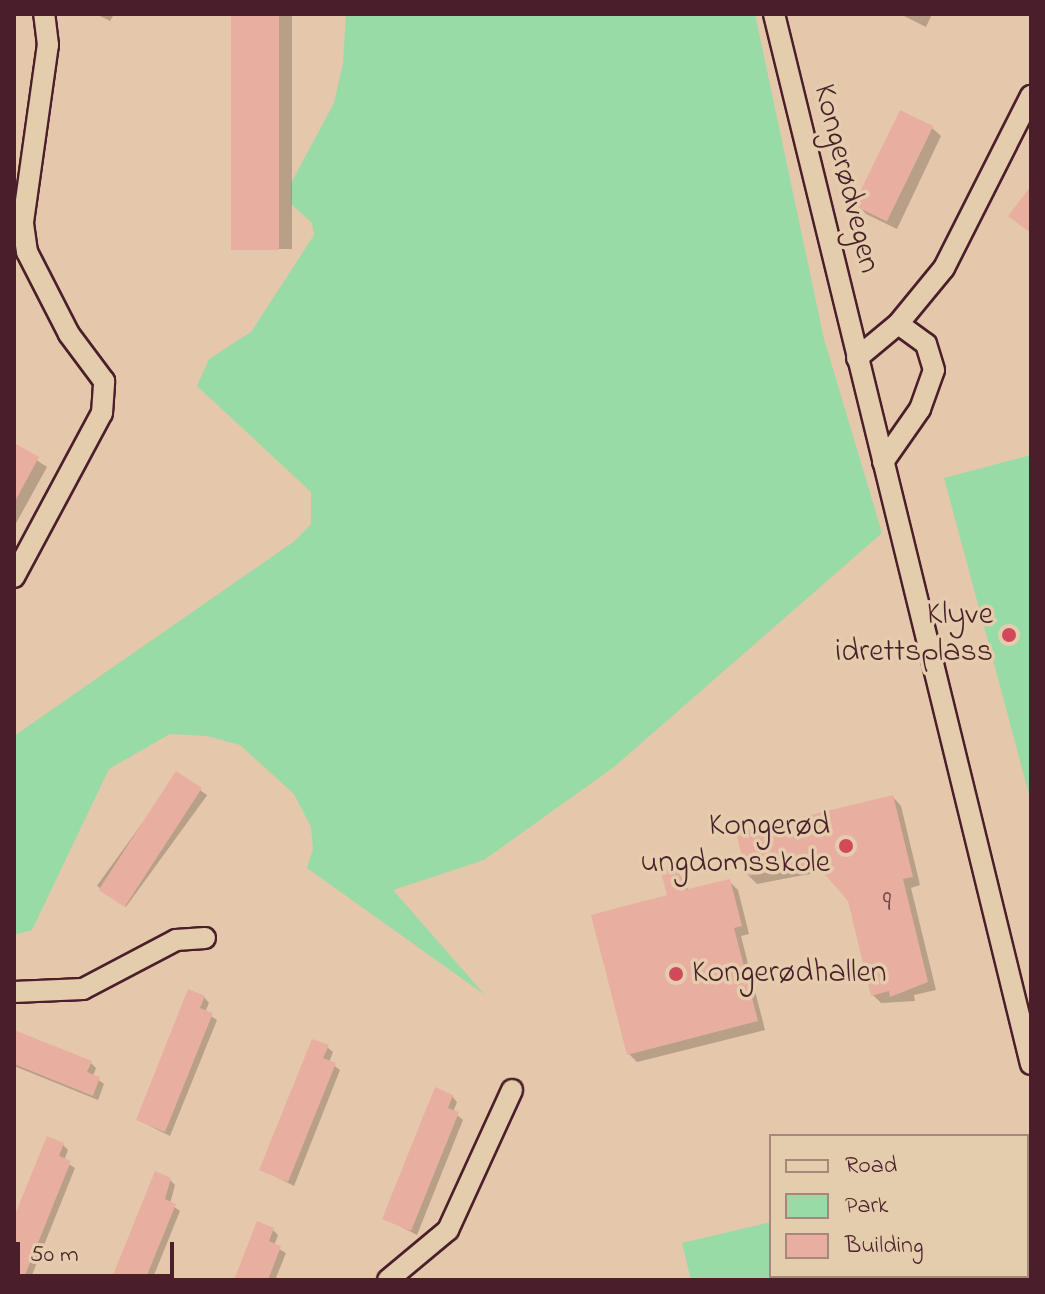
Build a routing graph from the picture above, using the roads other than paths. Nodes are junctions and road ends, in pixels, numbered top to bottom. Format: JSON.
{"nodes":[{"id":1,"x":44,"y":14,"type":"edge"},
{"id":2,"x":774,"y":14,"type":"edge"},
{"id":3,"x":1031,"y":96,"type":"edge"},
{"id":4,"x":898,"y":324,"type":"junction"},
{"id":5,"x":857,"y":358,"type":"junction"},
{"id":6,"x":883,"y":462,"type":"junction"},
{"id":7,"x":14,"y":577,"type":"edge"},
{"id":8,"x":205,"y":938,"type":"dead end"},
{"id":9,"x":1022,"y":983,"type":"edge"},
{"id":10,"x":14,"y":992,"type":"edge"},
{"id":11,"x":1031,"y":1064,"type":"edge"},
{"id":12,"x":512,"y":1090,"type":"dead end"},
{"id":13,"x":388,"y":1280,"type":"edge"}],
"edges":[{"from":1,"to":7,"type":"street"},
{"from":2,"to":5,"type":"street","name":"Kongerødvegen"},
{"from":3,"to":4,"type":"street","name":"Kongerødvegen"},
{"from":4,"to":5,"type":"street","name":"Kongerødvegen"},
{"from":4,"to":6,"type":"street"},
{"from":5,"to":6,"type":"street","name":"Kongerødvegen"},
{"from":6,"to":9,"type":"street","name":"Kongerødvegen"},
{"from":8,"to":10,"type":"street"},
{"from":9,"to":11,"type":"street","name":"Kongerødvegen"},
{"from":12,"to":13,"type":"street"}]}
